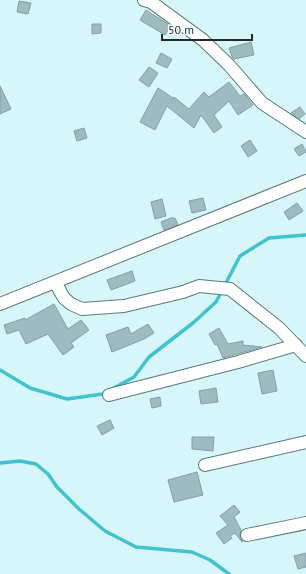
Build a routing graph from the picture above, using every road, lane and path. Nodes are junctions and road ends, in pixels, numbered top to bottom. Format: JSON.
{"nodes":[{"id":1,"x":144,"y":0,"type":"edge"},
{"id":2,"x":306,"y":132,"type":"edge"},
{"id":3,"x":306,"y":181,"type":"edge"},
{"id":4,"x":55,"y":282,"type":"junction"},
{"id":5,"x":0,"y":304,"type":"edge"},
{"id":6,"x":296,"y":345,"type":"junction"},
{"id":7,"x":306,"y":356,"type":"edge"},
{"id":8,"x":108,"y":395,"type":"dead end"},
{"id":9,"x":306,"y":442,"type":"edge"},
{"id":10,"x":205,"y":465,"type":"dead end"},
{"id":11,"x":306,"y":523,"type":"edge"},
{"id":12,"x":247,"y":535,"type":"dead end"}],
"edges":[{"from":1,"to":2,"type":"street"},
{"from":3,"to":4,"type":"street"},
{"from":4,"to":5,"type":"street"},
{"from":4,"to":6,"type":"street"},
{"from":6,"to":7,"type":"street"},
{"from":6,"to":8,"type":"street"},
{"from":9,"to":10,"type":"street"},
{"from":11,"to":12,"type":"street"}]}
